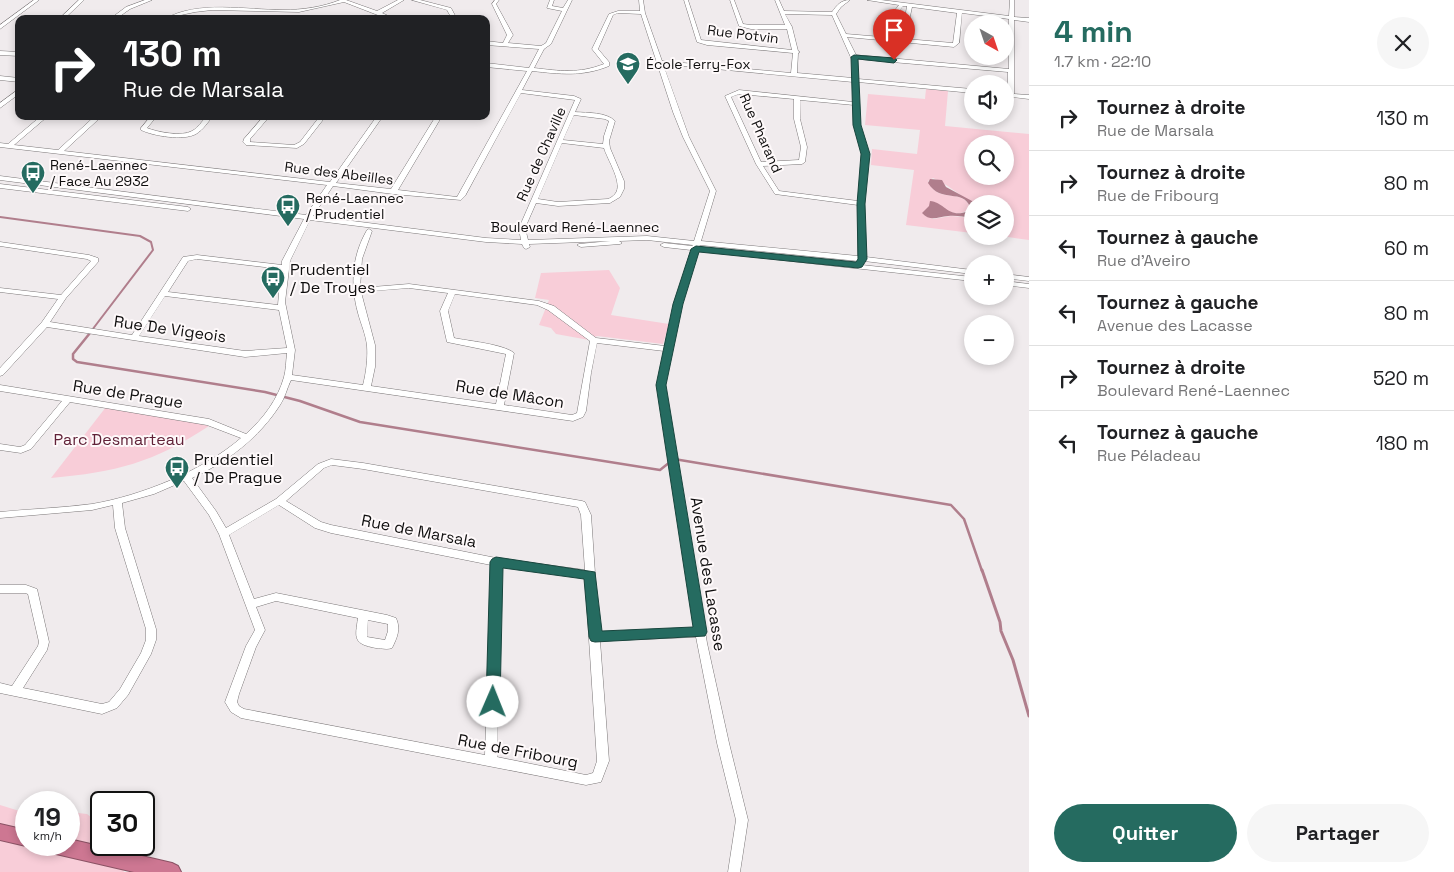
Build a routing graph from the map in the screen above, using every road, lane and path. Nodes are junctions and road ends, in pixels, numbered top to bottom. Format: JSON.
{"nodes":[{"id":1,"x":38,"y":0,"type":"edge"},
{"id":2,"x":82,"y":0,"type":"edge"},
{"id":3,"x":150,"y":0,"type":"edge"},
{"id":4,"x":402,"y":0,"type":"edge"},
{"id":5,"x":414,"y":0,"type":"edge"},
{"id":6,"x":497,"y":0,"type":"edge"},
{"id":7,"x":552,"y":0,"type":"edge"},
{"id":8,"x":570,"y":0,"type":"edge"},
{"id":9,"x":641,"y":0,"type":"edge"},
{"id":10,"x":686,"y":0,"type":"edge"},
{"id":11,"x":732,"y":0,"type":"edge"},
{"id":12,"x":777,"y":0,"type":"edge"},
{"id":13,"x":848,"y":0,"type":"edge"},
{"id":14,"x":869,"y":0,"type":"edge"},
{"id":15,"x":1012,"y":0,"type":"edge"},
{"id":16,"x":343,"y":1,"type":"edge"},
{"id":17,"x":902,"y":4,"type":"junction"},
{"id":18,"x":910,"y":6,"type":"junction"},
{"id":19,"x":564,"y":10,"type":"junction"},
{"id":20,"x":782,"y":12,"type":"junction"},
{"id":21,"x":960,"y":12,"type":"junction"},
{"id":22,"x":378,"y":13,"type":"junction"},
{"id":23,"x":643,"y":13,"type":"junction"},
{"id":24,"x":834,"y":14,"type":"junction"},
{"id":25,"x":18,"y":15,"type":"edge"},
{"id":26,"x":65,"y":15,"type":"edge"},
{"id":27,"x":118,"y":15,"type":"edge"},
{"id":28,"x":172,"y":15,"type":"edge"},
{"id":29,"x":383,"y":15,"type":"edge"},
{"id":30,"x":452,"y":15,"type":"edge"},
{"id":31,"x":986,"y":15,"type":"edge"},
{"id":32,"x":1012,"y":15,"type":"edge"},
{"id":33,"x":15,"y":17,"type":"edge"},
{"id":34,"x":1014,"y":18,"type":"edge"},
{"id":35,"x":1029,"y":20,"type":"edge"},
{"id":36,"x":789,"y":27,"type":"junction"},
{"id":37,"x":0,"y":28,"type":"edge"},
{"id":38,"x":844,"y":35,"type":"junction"},
{"id":39,"x":490,"y":42,"type":"edge"},
{"id":40,"x":505,"y":44,"type":"junction"},
{"id":41,"x":542,"y":48,"type":"junction"},
{"id":42,"x":797,"y":52,"type":"junction"},
{"id":43,"x":0,"y":53,"type":"edge"},
{"id":44,"x":15,"y":53,"type":"edge"},
{"id":45,"x":854,"y":57,"type":"junction"},
{"id":46,"x":660,"y":62,"type":"junction"},
{"id":47,"x":490,"y":65,"type":"edge"},
{"id":48,"x":1011,"y":65,"type":"edge"},
{"id":49,"x":530,"y":69,"type":"junction"},
{"id":50,"x":1011,"y":71,"type":"junction"},
{"id":51,"x":794,"y":74,"type":"junction"},
{"id":52,"x":1010,"y":75,"type":"edge"},
{"id":53,"x":0,"y":78,"type":"edge"},
{"id":54,"x":15,"y":80,"type":"edge"},
{"id":55,"x":856,"y":80,"type":"junction"},
{"id":56,"x":518,"y":91,"type":"junction"},
{"id":57,"x":964,"y":91,"type":"edge"},
{"id":58,"x":15,"y":94,"type":"edge"},
{"id":59,"x":1014,"y":96,"type":"edge"},
{"id":60,"x":1029,"y":97,"type":"edge"},
{"id":61,"x":797,"y":98,"type":"junction"},
{"id":62,"x":856,"y":104,"type":"junction"},
{"id":63,"x":0,"y":106,"type":"edge"},
{"id":64,"x":572,"y":113,"type":"junction"},
{"id":65,"x":40,"y":120,"type":"edge"},
{"id":66,"x":95,"y":120,"type":"edge"},
{"id":67,"x":151,"y":120,"type":"edge"},
{"id":68,"x":206,"y":120,"type":"edge"},
{"id":69,"x":263,"y":120,"type":"edge"},
{"id":70,"x":320,"y":120,"type":"edge"},
{"id":71,"x":377,"y":120,"type":"edge"},
{"id":72,"x":438,"y":120,"type":"edge"},
{"id":73,"x":559,"y":141,"type":"junction"},
{"id":74,"x":0,"y":145,"type":"edge"},
{"id":75,"x":9,"y":146,"type":"junction"},
{"id":76,"x":606,"y":146,"type":"junction"},
{"id":77,"x":59,"y":152,"type":"junction"},
{"id":78,"x":759,"y":164,"type":"junction"},
{"id":79,"x":0,"y":178,"type":"edge"},
{"id":80,"x":332,"y":185,"type":"junction"},
{"id":81,"x":0,"y":186,"type":"edge"},
{"id":82,"x":393,"y":192,"type":"junction"},
{"id":83,"x":534,"y":201,"type":"junction"},
{"id":84,"x":861,"y":204,"type":"junction"},
{"id":85,"x":305,"y":221,"type":"junction"},
{"id":86,"x":369,"y":231,"type":"junction"},
{"id":87,"x":0,"y":244,"type":"edge"},
{"id":88,"x":525,"y":244,"type":"junction"},
{"id":89,"x":697,"y":246,"type":"junction"},
{"id":90,"x":860,"y":262,"type":"junction"},
{"id":91,"x":284,"y":267,"type":"junction"},
{"id":92,"x":964,"y":271,"type":"edge"},
{"id":93,"x":1014,"y":277,"type":"edge"},
{"id":94,"x":964,"y":278,"type":"edge"},
{"id":95,"x":1029,"y":279,"type":"edge"},
{"id":96,"x":1014,"y":284,"type":"edge"},
{"id":97,"x":1029,"y":286,"type":"edge"},
{"id":98,"x":357,"y":290,"type":"junction"},
{"id":99,"x":1,"y":291,"type":"edge"},
{"id":100,"x":453,"y":292,"type":"junction"},
{"id":101,"x":164,"y":294,"type":"junction"},
{"id":102,"x":63,"y":297,"type":"junction"},
{"id":103,"x":281,"y":308,"type":"junction"},
{"id":104,"x":45,"y":324,"type":"junction"},
{"id":105,"x":134,"y":338,"type":"junction"},
{"id":106,"x":594,"y":340,"type":"junction"},
{"id":107,"x":668,"y":349,"type":"junction"},
{"id":108,"x":291,"y":350,"type":"junction"},
{"id":109,"x":0,"y":373,"type":"edge"},
{"id":110,"x":288,"y":377,"type":"junction"},
{"id":111,"x":0,"y":388,"type":"edge"},
{"id":112,"x":367,"y":388,"type":"junction"},
{"id":113,"x":68,"y":399,"type":"junction"},
{"id":114,"x":499,"y":408,"type":"junction"},
{"id":115,"x":248,"y":438,"type":"junction"},
{"id":116,"x":0,"y":447,"type":"edge"},
{"id":117,"x":187,"y":478,"type":"junction"},
{"id":118,"x":279,"y":501,"type":"junction"},
{"id":119,"x":117,"y":502,"type":"junction"},
{"id":120,"x":0,"y":515,"type":"edge"},
{"id":121,"x":224,"y":534,"type":"junction"},
{"id":122,"x":496,"y":562,"type":"junction"},
{"id":123,"x":590,"y":575,"type":"junction"},
{"id":124,"x":0,"y":589,"type":"edge"},
{"id":125,"x":251,"y":604,"type":"junction"},
{"id":126,"x":364,"y":615,"type":"dead end"},
{"id":127,"x":700,"y":632,"type":"junction"},
{"id":128,"x":595,"y":637,"type":"junction"},
{"id":129,"x":0,"y":688,"type":"edge"},
{"id":130,"x":15,"y":691,"type":"junction"},
{"id":131,"x":491,"y":761,"type":"junction"},
{"id":132,"x":0,"y":832,"type":"edge"},
{"id":133,"x":15,"y":835,"type":"edge"},
{"id":134,"x":80,"y":851,"type":"edge"},
{"id":135,"x":172,"y":872,"type":"edge"},
{"id":136,"x":734,"y":872,"type":"edge"}],
"edges":[{"from":1,"to":25,"type":"street"},
{"from":2,"to":26,"type":"street"},
{"from":3,"to":27,"type":"street"},
{"from":4,"to":22,"type":"street"},
{"from":5,"to":30,"type":"street"},
{"from":6,"to":40,"type":"street"},
{"from":7,"to":19,"type":"street"},
{"from":8,"to":19,"type":"street","name":"Rue des Abeilles"},
{"from":9,"to":23,"type":"street","name":"Avenue des Lacasse"},
{"from":10,"to":42,"type":"street","name":"Rue Potvin"},
{"from":11,"to":36,"type":"street"},
{"from":12,"to":20,"type":"street"},
{"from":13,"to":24,"type":"street"},
{"from":14,"to":17,"type":"street"},
{"from":15,"to":32,"type":"street"},
{"from":16,"to":22,"type":"street"},
{"from":16,"to":28,"type":"street"},
{"from":17,"to":18,"type":"street"},
{"from":17,"to":18,"type":"street"},
{"from":18,"to":21,"type":"street"},
{"from":19,"to":41,"type":"street","name":"Rue des Abeilles"},
{"from":20,"to":24,"type":"street"},
{"from":20,"to":36,"type":"street"},
{"from":21,"to":31,"type":"street"},
{"from":21,"to":38,"type":"street"},
{"from":22,"to":29,"type":"street"},
{"from":23,"to":46,"type":"street","name":"Avenue des Lacasse"},
{"from":23,"to":49,"type":"street"},
{"from":24,"to":38,"type":"street"},
{"from":33,"to":37,"type":"street"},
{"from":34,"to":35,"type":"street"},
{"from":36,"to":42,"type":"street"},
{"from":38,"to":45,"type":"street"},
{"from":39,"to":40,"type":"street"},
{"from":40,"to":41,"type":"street"},
{"from":41,"to":49,"type":"street","name":"Rue des Abeilles"},
{"from":42,"to":51,"type":"street"},
{"from":43,"to":44,"type":"street"},
{"from":45,"to":50,"type":"street"},
{"from":45,"to":55,"type":"street"},
{"from":46,"to":51,"type":"street"},
{"from":46,"to":89,"type":"street","name":"Avenue des Lacasse"},
{"from":47,"to":49,"type":"street"},
{"from":48,"to":50,"type":"street"},
{"from":49,"to":56,"type":"street","name":"Rue des Abeilles"},
{"from":50,"to":52,"type":"street"},
{"from":51,"to":55,"type":"street"},
{"from":53,"to":54,"type":"street"},
{"from":55,"to":57,"type":"street"},
{"from":55,"to":62,"type":"street"},
{"from":56,"to":64,"type":"street","name":"Rue de Chaville"},
{"from":56,"to":82,"type":"street","name":"Rue des Abeilles"},
{"from":58,"to":63,"type":"street"},
{"from":59,"to":60,"type":"street"},
{"from":61,"to":62,"type":"street","name":"Rue Pharand"},
{"from":61,"to":78,"type":"street"},
{"from":61,"to":78,"type":"street","name":"Rue Pharand"},
{"from":62,"to":84,"type":"street"},
{"from":64,"to":73,"type":"street","name":"Rue de Chaville"},
{"from":64,"to":76,"type":"street"},
{"from":65,"to":75,"type":"street"},
{"from":66,"to":77,"type":"street"},
{"from":67,"to":68,"type":"street"},
{"from":69,"to":70,"type":"street"},
{"from":71,"to":80,"type":"street"},
{"from":72,"to":82,"type":"street"},
{"from":73,"to":76,"type":"street"},
{"from":73,"to":83,"type":"street","name":"Rue de Chaville"},
{"from":74,"to":75,"type":"street","name":"Rue des Abeilles"},
{"from":75,"to":77,"type":"street","name":"Rue des Abeilles"},
{"from":76,"to":83,"type":"street"},
{"from":77,"to":80,"type":"street","name":"Rue des Abeilles"},
{"from":78,"to":84,"type":"street","name":"Rue Pharand"},
{"from":79,"to":85,"type":"street","name":"Boulevard René-Laennec"},
{"from":80,"to":82,"type":"street","name":"Rue des Abeilles"},
{"from":80,"to":85,"type":"street"},
{"from":81,"to":85,"type":"street","name":"Boulevard René-Laennec"},
{"from":83,"to":88,"type":"street","name":"Rue de Chaville"},
{"from":84,"to":90,"type":"street"},
{"from":85,"to":86,"type":"street","name":"Boulevard René-Laennec"},
{"from":85,"to":88,"type":"street","name":"Boulevard René-Laennec"},
{"from":85,"to":91,"type":"street"},
{"from":86,"to":88,"type":"street","name":"Boulevard René-Laennec"},
{"from":86,"to":98,"type":"street"},
{"from":87,"to":102,"type":"street"},
{"from":88,"to":89,"type":"street","name":"Boulevard René-Laennec"},
{"from":89,"to":90,"type":"street","name":"Boulevard René-Laennec"},
{"from":89,"to":107,"type":"street","name":"Avenue des Lacasse"},
{"from":90,"to":92,"type":"street","name":"Boulevard René-Laennec"},
{"from":90,"to":94,"type":"street","name":"Boulevard René-Laennec"},
{"from":91,"to":101,"type":"street"},
{"from":91,"to":103,"type":"street"},
{"from":93,"to":95,"type":"street"},
{"from":96,"to":97,"type":"street"},
{"from":98,"to":100,"type":"street"},
{"from":98,"to":112,"type":"street"},
{"from":99,"to":102,"type":"street"},
{"from":100,"to":106,"type":"street"},
{"from":100,"to":114,"type":"street"},
{"from":101,"to":103,"type":"street"},
{"from":101,"to":105,"type":"street"},
{"from":102,"to":104,"type":"street"},
{"from":103,"to":108,"type":"street"},
{"from":104,"to":105,"type":"street","name":"Rue De Vigeois"},
{"from":104,"to":109,"type":"street"},
{"from":105,"to":108,"type":"street","name":"Rue De Vigeois"},
{"from":106,"to":107,"type":"street"},
{"from":106,"to":114,"type":"street","name":"Rue de Mâcon"},
{"from":107,"to":127,"type":"street","name":"Avenue des Lacasse"},
{"from":108,"to":110,"type":"street"},
{"from":110,"to":112,"type":"street","name":"Rue de Mâcon"},
{"from":110,"to":115,"type":"street"},
{"from":111,"to":113,"type":"street","name":"Rue de Prague"},
{"from":112,"to":114,"type":"street","name":"Rue de Mâcon"},
{"from":113,"to":115,"type":"street","name":"Rue de Prague"},
{"from":113,"to":116,"type":"street"},
{"from":115,"to":117,"type":"street"},
{"from":117,"to":119,"type":"street"},
{"from":117,"to":121,"type":"street","name":"Rue de Fribourg"},
{"from":118,"to":121,"type":"street","name":"Rue de Fribourg"},
{"from":118,"to":122,"type":"street","name":"Rue de Marsala"},
{"from":118,"to":123,"type":"street","name":"Rue de Fribourg"},
{"from":119,"to":120,"type":"street"},
{"from":119,"to":130,"type":"street"},
{"from":121,"to":125,"type":"street","name":"Rue de Fribourg"},
{"from":122,"to":123,"type":"street","name":"Rue de Marsala"},
{"from":122,"to":131,"type":"street"},
{"from":123,"to":128,"type":"street","name":"Rue de Fribourg"},
{"from":124,"to":130,"type":"street"},
{"from":125,"to":126,"type":"street"},
{"from":125,"to":131,"type":"street","name":"Rue de Fribourg"},
{"from":127,"to":128,"type":"street"},
{"from":127,"to":136,"type":"street","name":"Avenue des Lacasse"},
{"from":128,"to":131,"type":"street","name":"Rue de Fribourg"},
{"from":129,"to":130,"type":"street"},
{"from":132,"to":133,"type":"highway"},
{"from":134,"to":135,"type":"highway"}]}
